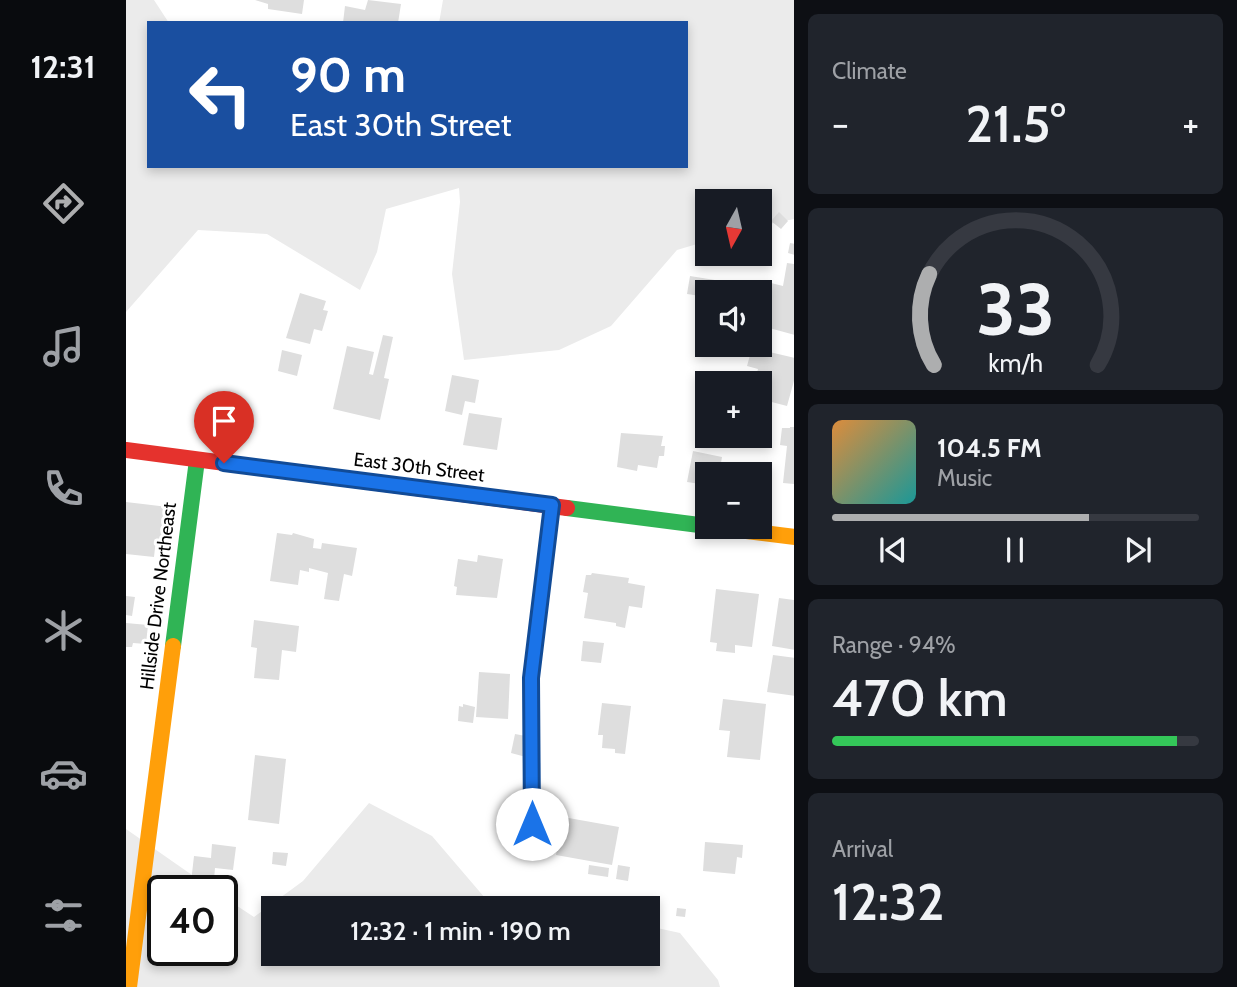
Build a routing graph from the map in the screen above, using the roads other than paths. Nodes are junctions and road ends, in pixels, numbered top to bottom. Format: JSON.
{"nodes":[{"id":1,"x":126,"y":450,"type":"edge"},
{"id":2,"x":197,"y":460,"type":"junction"},
{"id":3,"x":552,"y":505,"type":"junction"},
{"id":4,"x":695,"y":524,"type":"edge"},
{"id":5,"x":772,"y":534,"type":"edge"},
{"id":6,"x":794,"y":537,"type":"edge"},
{"id":7,"x":532,"y":824,"type":"dead end"},
{"id":8,"x":129,"y":987,"type":"edge"}],
"edges":[{"from":1,"to":2,"type":"street","name":"East 30th Street"},
{"from":2,"to":3,"type":"street","name":"East 30th Street"},
{"from":2,"to":8,"type":"street","name":"Hillside Drive Northeast"},
{"from":3,"to":4,"type":"street","name":"East 30th Street"},
{"from":3,"to":7,"type":"street"},
{"from":5,"to":6,"type":"street"}]}
